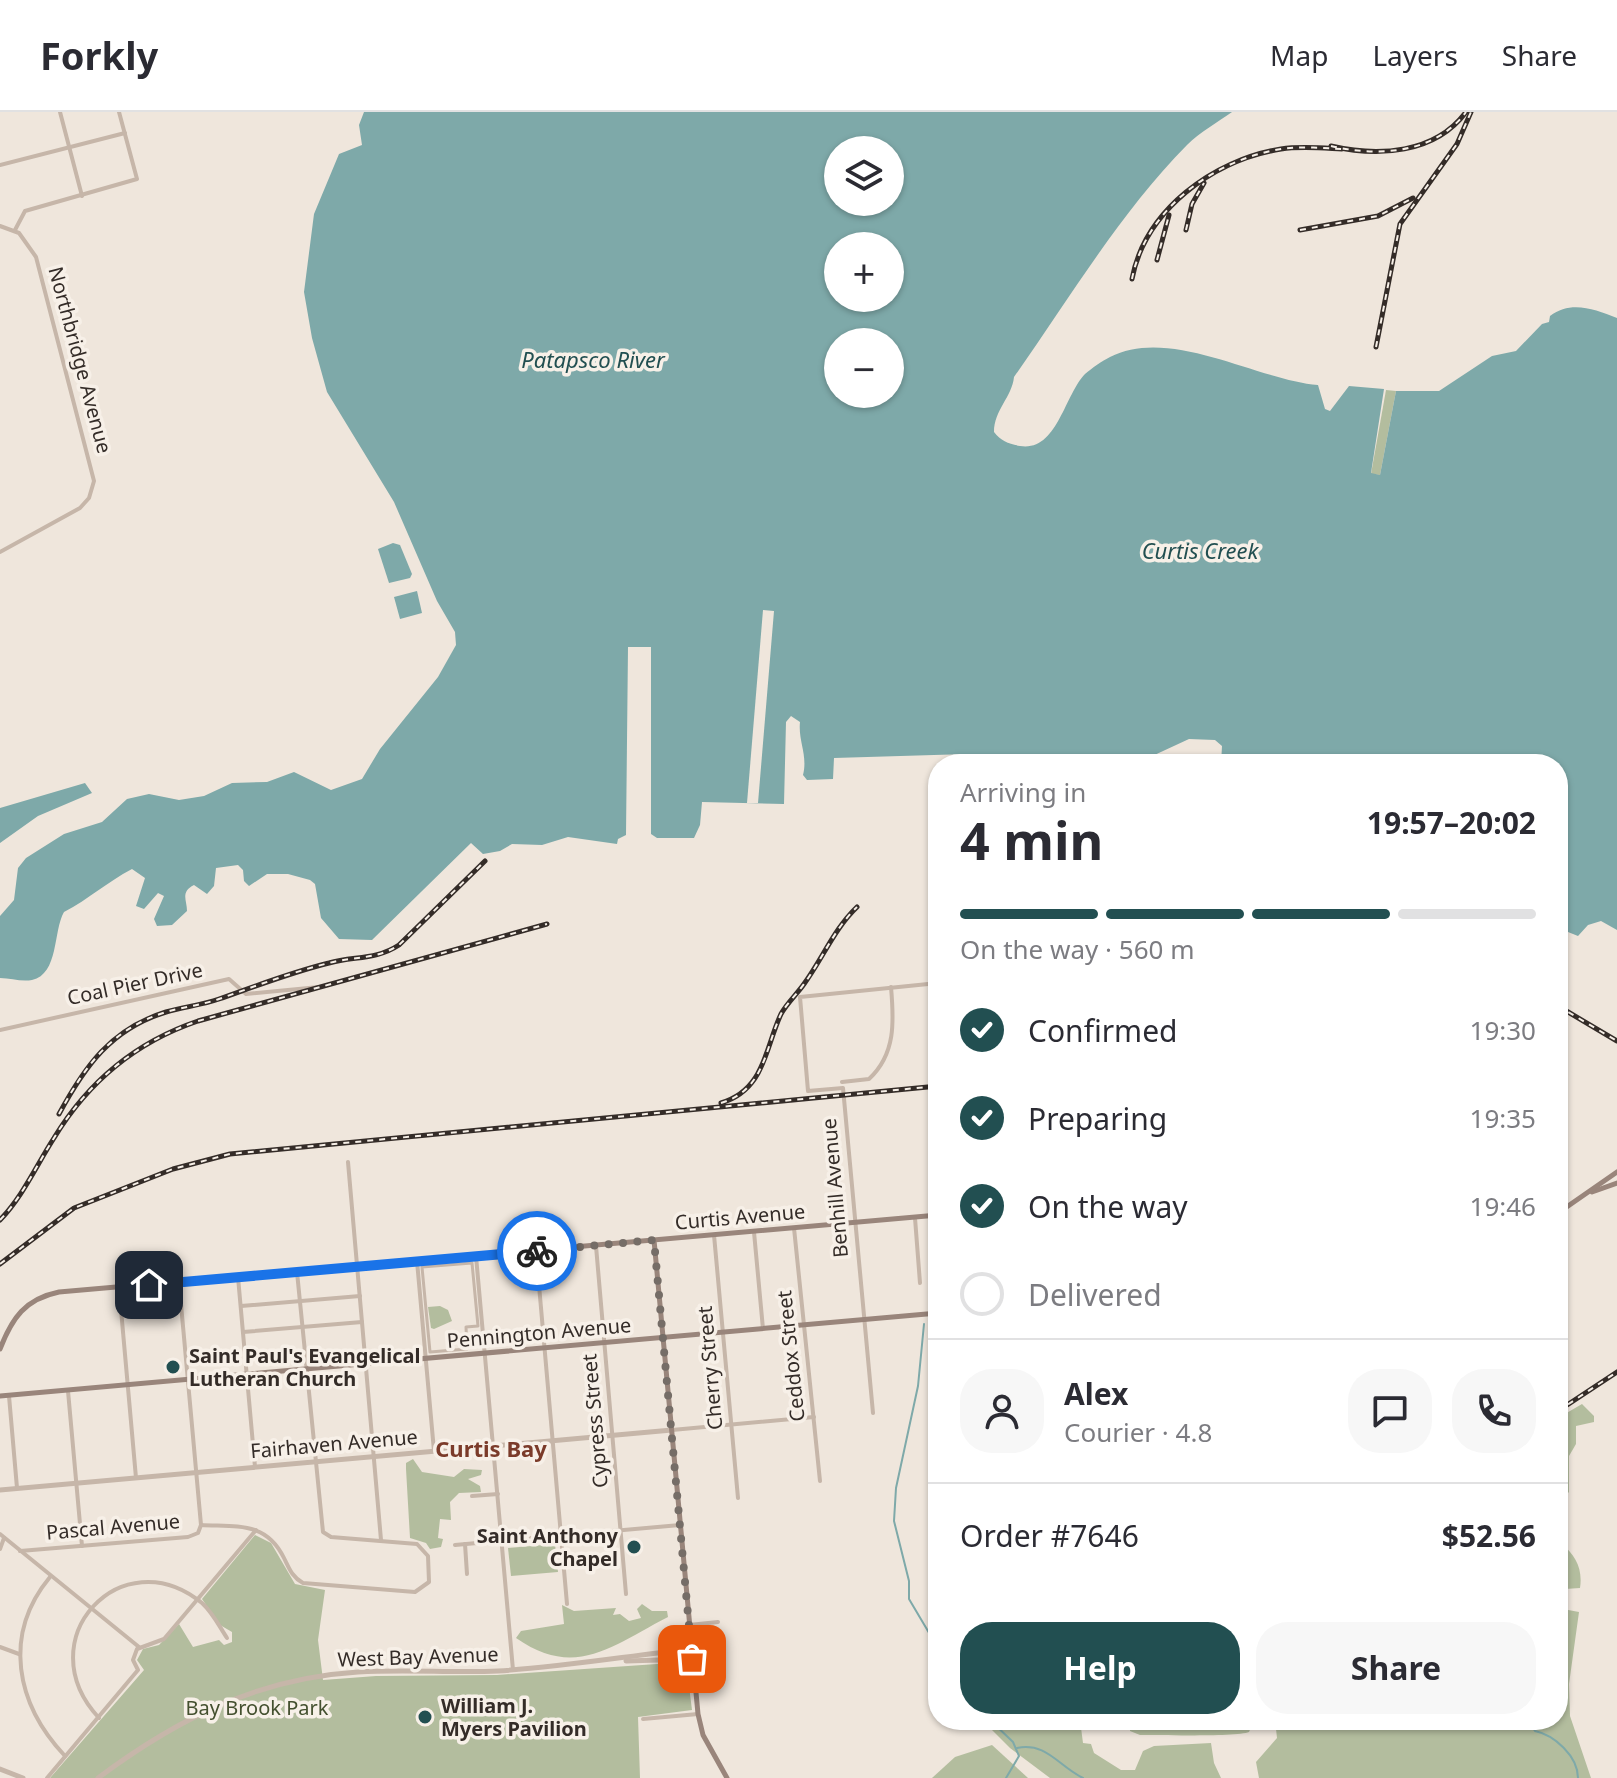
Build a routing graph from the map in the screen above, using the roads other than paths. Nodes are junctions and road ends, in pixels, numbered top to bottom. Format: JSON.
{"nodes":[{"id":1,"x":60,"y":112,"type":"edge"},
{"id":2,"x":119,"y":112,"type":"edge"},
{"id":3,"x":125,"y":133,"type":"junction"},
{"id":4,"x":69,"y":147,"type":"junction"},
{"id":5,"x":0,"y":165,"type":"edge"},
{"id":6,"x":82,"y":196,"type":"junction"},
{"id":7,"x":0,"y":226,"type":"edge"},
{"id":8,"x":15,"y":230,"type":"junction"},
{"id":9,"x":0,"y":552,"type":"edge"},
{"id":10,"x":928,"y":984,"type":"edge"},
{"id":11,"x":319,"y":987,"type":"dead end"},
{"id":12,"x":891,"y":987,"type":"junction"},
{"id":13,"x":0,"y":1030,"type":"edge"},
{"id":14,"x":842,"y":1082,"type":"dead end"},
{"id":15,"x":348,"y":1162,"type":"dead end"},
{"id":16,"x":1617,"y":1170,"type":"edge"},
{"id":17,"x":1617,"y":1183,"type":"edge"},
{"id":18,"x":1587,"y":1194,"type":"junction"},
{"id":19,"x":1568,"y":1206,"type":"edge"},
{"id":20,"x":928,"y":1216,"type":"edge"},
{"id":21,"x":915,"y":1218,"type":"junction"},
{"id":22,"x":854,"y":1222,"type":"junction"},
{"id":23,"x":794,"y":1228,"type":"junction"},
{"id":24,"x":754,"y":1231,"type":"junction"},
{"id":25,"x":714,"y":1235,"type":"junction"},
{"id":26,"x":654,"y":1240,"type":"junction"},
{"id":27,"x":596,"y":1246,"type":"junction"},
{"id":28,"x":536,"y":1251,"type":"junction"},
{"id":29,"x":476,"y":1256,"type":"junction"},
{"id":30,"x":417,"y":1261,"type":"junction"},
{"id":31,"x":357,"y":1266,"type":"junction"},
{"id":32,"x":297,"y":1272,"type":"junction"},
{"id":33,"x":238,"y":1277,"type":"junction"},
{"id":34,"x":179,"y":1282,"type":"junction"},
{"id":35,"x":920,"y":1283,"type":"dead end"},
{"id":36,"x":119,"y":1287,"type":"junction"},
{"id":37,"x":360,"y":1296,"type":"junction"},
{"id":38,"x":300,"y":1301,"type":"junction"},
{"id":39,"x":241,"y":1306,"type":"junction"},
{"id":40,"x":928,"y":1313,"type":"edge"},
{"id":41,"x":863,"y":1320,"type":"junction"},
{"id":42,"x":362,"y":1322,"type":"junction"},
{"id":43,"x":804,"y":1325,"type":"junction"},
{"id":44,"x":302,"y":1327,"type":"junction"},
{"id":45,"x":763,"y":1329,"type":"junction"},
{"id":46,"x":243,"y":1332,"type":"junction"},
{"id":47,"x":723,"y":1332,"type":"junction"},
{"id":48,"x":663,"y":1338,"type":"junction"},
{"id":49,"x":604,"y":1343,"type":"junction"},
{"id":50,"x":545,"y":1348,"type":"junction"},
{"id":51,"x":0,"y":1349,"type":"edge"},
{"id":52,"x":304,"y":1352,"type":"junction"},
{"id":53,"x":430,"y":1352,"type":"joint"},
{"id":54,"x":485,"y":1354,"type":"junction"},
{"id":55,"x":274,"y":1355,"type":"dead end"},
{"id":56,"x":425,"y":1359,"type":"junction"},
{"id":57,"x":366,"y":1364,"type":"junction"},
{"id":58,"x":306,"y":1370,"type":"junction"},
{"id":59,"x":247,"y":1375,"type":"junction"},
{"id":60,"x":188,"y":1380,"type":"junction"},
{"id":61,"x":128,"y":1386,"type":"junction"},
{"id":62,"x":68,"y":1391,"type":"junction"},
{"id":63,"x":0,"y":1396,"type":"edge"},
{"id":64,"x":9,"y":1396,"type":"junction"},
{"id":65,"x":873,"y":1413,"type":"dead end"},
{"id":66,"x":814,"y":1417,"type":"junction"},
{"id":67,"x":731,"y":1425,"type":"junction"},
{"id":68,"x":672,"y":1430,"type":"junction"},
{"id":69,"x":612,"y":1435,"type":"junction"},
{"id":70,"x":553,"y":1441,"type":"junction"},
{"id":71,"x":493,"y":1446,"type":"junction"},
{"id":72,"x":434,"y":1451,"type":"junction"},
{"id":73,"x":374,"y":1457,"type":"junction"},
{"id":74,"x":314,"y":1462,"type":"junction"},
{"id":75,"x":255,"y":1467,"type":"junction"},
{"id":76,"x":196,"y":1472,"type":"junction"},
{"id":77,"x":136,"y":1478,"type":"junction"},
{"id":78,"x":820,"y":1481,"type":"dead end"},
{"id":79,"x":77,"y":1483,"type":"junction"},
{"id":80,"x":17,"y":1488,"type":"junction"},
{"id":81,"x":0,"y":1490,"type":"edge"},
{"id":82,"x":498,"y":1494,"type":"junction"},
{"id":83,"x":472,"y":1496,"type":"dead end"},
{"id":84,"x":738,"y":1498,"type":"dead end"},
{"id":85,"x":201,"y":1525,"type":"junction"},
{"id":86,"x":680,"y":1525,"type":"junction"},
{"id":87,"x":257,"y":1529,"type":"junction"},
{"id":88,"x":621,"y":1531,"type":"junction"},
{"id":89,"x":2,"y":1536,"type":"edge"},
{"id":90,"x":561,"y":1536,"type":"junction"},
{"id":91,"x":381,"y":1540,"type":"junction"},
{"id":92,"x":502,"y":1541,"type":"junction"},
{"id":93,"x":465,"y":1544,"type":"junction"},
{"id":94,"x":455,"y":1545,"type":"dead end"},
{"id":95,"x":82,"y":1546,"type":"junction"},
{"id":96,"x":0,"y":1549,"type":"edge"},
{"id":97,"x":20,"y":1551,"type":"junction"},
{"id":98,"x":467,"y":1574,"type":"dead end"},
{"id":99,"x":50,"y":1577,"type":"junction"},
{"id":100,"x":626,"y":1594,"type":"dead end"},
{"id":101,"x":197,"y":1600,"type":"junction"},
{"id":102,"x":567,"y":1604,"type":"dead end"},
{"id":103,"x":89,"y":1610,"type":"junction"},
{"id":104,"x":718,"y":1622,"type":"dead end"},
{"id":105,"x":689,"y":1625,"type":"junction"},
{"id":106,"x":227,"y":1638,"type":"dead end"},
{"id":107,"x":0,"y":1647,"type":"edge"},
{"id":108,"x":139,"y":1647,"type":"junction"},
{"id":109,"x":691,"y":1649,"type":"junction"},
{"id":110,"x":19,"y":1654,"type":"junction"},
{"id":111,"x":692,"y":1659,"type":"junction"},
{"id":112,"x":621,"y":1660,"type":"junction"},
{"id":113,"x":513,"y":1670,"type":"junction"},
{"id":114,"x":698,"y":1714,"type":"junction"},
{"id":115,"x":99,"y":1718,"type":"junction"},
{"id":116,"x":643,"y":1719,"type":"dead end"},
{"id":117,"x":65,"y":1756,"type":"junction"},
{"id":118,"x":0,"y":1769,"type":"edge"},
{"id":119,"x":23,"y":1778,"type":"edge"},
{"id":120,"x":47,"y":1778,"type":"edge"},
{"id":121,"x":98,"y":1778,"type":"edge"},
{"id":122,"x":727,"y":1778,"type":"edge"}],
"edges":[{"from":1,"to":4,"type":"street"},
{"from":2,"to":3,"type":"street"},
{"from":3,"to":4,"type":"street"},
{"from":3,"to":6,"type":"street"},
{"from":4,"to":5,"type":"street"},
{"from":4,"to":6,"type":"street"},
{"from":6,"to":8,"type":"street"},
{"from":7,"to":8,"type":"street"},
{"from":8,"to":9,"type":"street","name":"Northbridge Avenue"},
{"from":10,"to":12,"type":"street"},
{"from":11,"to":13,"type":"street","name":"Coal Pier Drive"},
{"from":12,"to":14,"type":"street"},
{"from":12,"to":22,"type":"street","name":"Benhill Avenue"},
{"from":15,"to":31,"type":"street"},
{"from":16,"to":18,"type":"main road"},
{"from":17,"to":18,"type":"main road"},
{"from":18,"to":19,"type":"main road"},
{"from":20,"to":21,"type":"main road","name":"Curtis Avenue"},
{"from":21,"to":22,"type":"main road","name":"Curtis Avenue"},
{"from":21,"to":35,"type":"street"},
{"from":22,"to":23,"type":"main road","name":"Curtis Avenue"},
{"from":22,"to":41,"type":"street","name":"Benhill Avenue"},
{"from":23,"to":24,"type":"main road","name":"Curtis Avenue"},
{"from":23,"to":43,"type":"street","name":"Ceddox Street"},
{"from":24,"to":25,"type":"main road","name":"Curtis Avenue"},
{"from":24,"to":45,"type":"street"},
{"from":25,"to":26,"type":"main road","name":"Curtis Avenue"},
{"from":25,"to":47,"type":"street","name":"Cherry Street"},
{"from":26,"to":27,"type":"main road","name":"Curtis Avenue"},
{"from":26,"to":48,"type":"main road"},
{"from":27,"to":28,"type":"main road","name":"Curtis Avenue"},
{"from":27,"to":49,"type":"street","name":"Cypress Street"},
{"from":28,"to":29,"type":"main road","name":"Curtis Avenue"},
{"from":28,"to":50,"type":"street"},
{"from":29,"to":30,"type":"main road","name":"Curtis Avenue"},
{"from":29,"to":54,"type":"street"},
{"from":30,"to":31,"type":"main road","name":"Curtis Avenue"},
{"from":30,"to":56,"type":"street"},
{"from":31,"to":32,"type":"main road","name":"Curtis Avenue"},
{"from":31,"to":37,"type":"street"},
{"from":32,"to":33,"type":"main road","name":"Curtis Avenue"},
{"from":32,"to":38,"type":"street"},
{"from":33,"to":34,"type":"main road","name":"Curtis Avenue"},
{"from":33,"to":39,"type":"street"},
{"from":34,"to":36,"type":"main road","name":"Curtis Avenue"},
{"from":34,"to":60,"type":"street"},
{"from":36,"to":51,"type":"main road","name":"Curtis Avenue"},
{"from":36,"to":61,"type":"street"},
{"from":37,"to":38,"type":"street"},
{"from":37,"to":42,"type":"street"},
{"from":38,"to":39,"type":"street"},
{"from":38,"to":44,"type":"street"},
{"from":39,"to":46,"type":"street"},
{"from":40,"to":41,"type":"main road","name":"Pennington Avenue"},
{"from":41,"to":43,"type":"main road","name":"Pennington Avenue"},
{"from":41,"to":65,"type":"street","name":"Benhill Avenue"},
{"from":42,"to":44,"type":"street"},
{"from":42,"to":57,"type":"street"},
{"from":43,"to":45,"type":"main road","name":"Pennington Avenue"},
{"from":43,"to":66,"type":"street","name":"Ceddox Street"},
{"from":44,"to":46,"type":"street"},
{"from":44,"to":52,"type":"street"},
{"from":45,"to":47,"type":"main road","name":"Pennington Avenue"},
{"from":46,"to":59,"type":"street"},
{"from":47,"to":48,"type":"main road","name":"Pennington Avenue"},
{"from":47,"to":67,"type":"street","name":"Cherry Street"},
{"from":48,"to":49,"type":"main road","name":"Pennington Avenue"},
{"from":48,"to":68,"type":"main road"},
{"from":49,"to":50,"type":"main road","name":"Pennington Avenue"},
{"from":49,"to":69,"type":"street","name":"Cypress Street"},
{"from":50,"to":54,"type":"main road","name":"Pennington Avenue"},
{"from":50,"to":70,"type":"street"},
{"from":52,"to":55,"type":"street"},
{"from":52,"to":58,"type":"street"},
{"from":53,"to":53,"type":"street"},
{"from":54,"to":56,"type":"main road","name":"Pennington Avenue"},
{"from":54,"to":71,"type":"street"},
{"from":56,"to":57,"type":"main road","name":"Pennington Avenue"},
{"from":56,"to":72,"type":"street"},
{"from":57,"to":58,"type":"main road","name":"Pennington Avenue"},
{"from":57,"to":73,"type":"street"},
{"from":58,"to":59,"type":"main road","name":"Pennington Avenue"},
{"from":58,"to":74,"type":"street"},
{"from":59,"to":60,"type":"main road","name":"Pennington Avenue"},
{"from":59,"to":75,"type":"street"},
{"from":60,"to":61,"type":"main road","name":"Pennington Avenue"},
{"from":60,"to":76,"type":"street"},
{"from":61,"to":62,"type":"main road","name":"Pennington Avenue"},
{"from":61,"to":77,"type":"street"},
{"from":62,"to":64,"type":"main road","name":"Pennington Avenue"},
{"from":62,"to":79,"type":"street"},
{"from":63,"to":64,"type":"main road","name":"Pennington Avenue"},
{"from":64,"to":80,"type":"street"},
{"from":66,"to":67,"type":"street","name":"Fairhaven Avenue"},
{"from":66,"to":78,"type":"street","name":"Ceddox Street"},
{"from":67,"to":68,"type":"street","name":"Fairhaven Avenue"},
{"from":67,"to":84,"type":"street","name":"Cherry Street"},
{"from":68,"to":69,"type":"street","name":"Fairhaven Avenue"},
{"from":68,"to":86,"type":"main road"},
{"from":69,"to":70,"type":"street","name":"Fairhaven Avenue"},
{"from":69,"to":88,"type":"street","name":"Cypress Street"},
{"from":70,"to":71,"type":"street","name":"Fairhaven Avenue"},
{"from":70,"to":90,"type":"street"},
{"from":71,"to":72,"type":"street","name":"Fairhaven Avenue"},
{"from":71,"to":82,"type":"street"},
{"from":72,"to":73,"type":"street","name":"Fairhaven Avenue"},
{"from":73,"to":74,"type":"street","name":"Fairhaven Avenue"},
{"from":73,"to":91,"type":"street"},
{"from":74,"to":75,"type":"street","name":"Fairhaven Avenue"},
{"from":74,"to":91,"type":"street"},
{"from":75,"to":76,"type":"street","name":"Fairhaven Avenue"},
{"from":76,"to":77,"type":"street","name":"Fairhaven Avenue"},
{"from":76,"to":85,"type":"street"},
{"from":77,"to":79,"type":"street","name":"Fairhaven Avenue"},
{"from":79,"to":80,"type":"street","name":"Fairhaven Avenue"},
{"from":79,"to":95,"type":"street"},
{"from":80,"to":81,"type":"street","name":"Fairhaven Avenue"},
{"from":82,"to":83,"type":"street"},
{"from":82,"to":92,"type":"street"},
{"from":85,"to":87,"type":"street","name":"Pascal Avenue"},
{"from":85,"to":95,"type":"street","name":"Pascal Avenue"},
{"from":86,"to":88,"type":"street"},
{"from":86,"to":105,"type":"main road"},
{"from":87,"to":91,"type":"street"},
{"from":87,"to":101,"type":"street"},
{"from":88,"to":90,"type":"street"},
{"from":88,"to":100,"type":"street","name":"Cypress Street"},
{"from":89,"to":96,"type":"street"},
{"from":89,"to":97,"type":"street"},
{"from":90,"to":92,"type":"street"},
{"from":90,"to":102,"type":"street"},
{"from":92,"to":93,"type":"street"},
{"from":92,"to":113,"type":"street"},
{"from":93,"to":94,"type":"street"},
{"from":93,"to":98,"type":"street"},
{"from":95,"to":97,"type":"street","name":"Pascal Avenue"},
{"from":97,"to":99,"type":"street"},
{"from":99,"to":103,"type":"street"},
{"from":99,"to":110,"type":"street"},
{"from":101,"to":103,"type":"street"},
{"from":101,"to":106,"type":"street"},
{"from":101,"to":108,"type":"street"},
{"from":103,"to":108,"type":"street"},
{"from":103,"to":115,"type":"street"},
{"from":104,"to":105,"type":"street"},
{"from":105,"to":109,"type":"main road"},
{"from":107,"to":110,"type":"street"},
{"from":108,"to":115,"type":"street"},
{"from":109,"to":111,"type":"main road"},
{"from":109,"to":112,"type":"street","name":"West Bay Avenue"},
{"from":110,"to":117,"type":"street"},
{"from":111,"to":112,"type":"street","name":"West Bay Avenue"},
{"from":111,"to":114,"type":"main road"},
{"from":112,"to":113,"type":"street","name":"West Bay Avenue"},
{"from":113,"to":121,"type":"street","name":"West Bay Avenue"},
{"from":114,"to":116,"type":"street"},
{"from":114,"to":122,"type":"main road"},
{"from":115,"to":117,"type":"street"},
{"from":117,"to":120,"type":"street"},
{"from":118,"to":119,"type":"street"}]}
